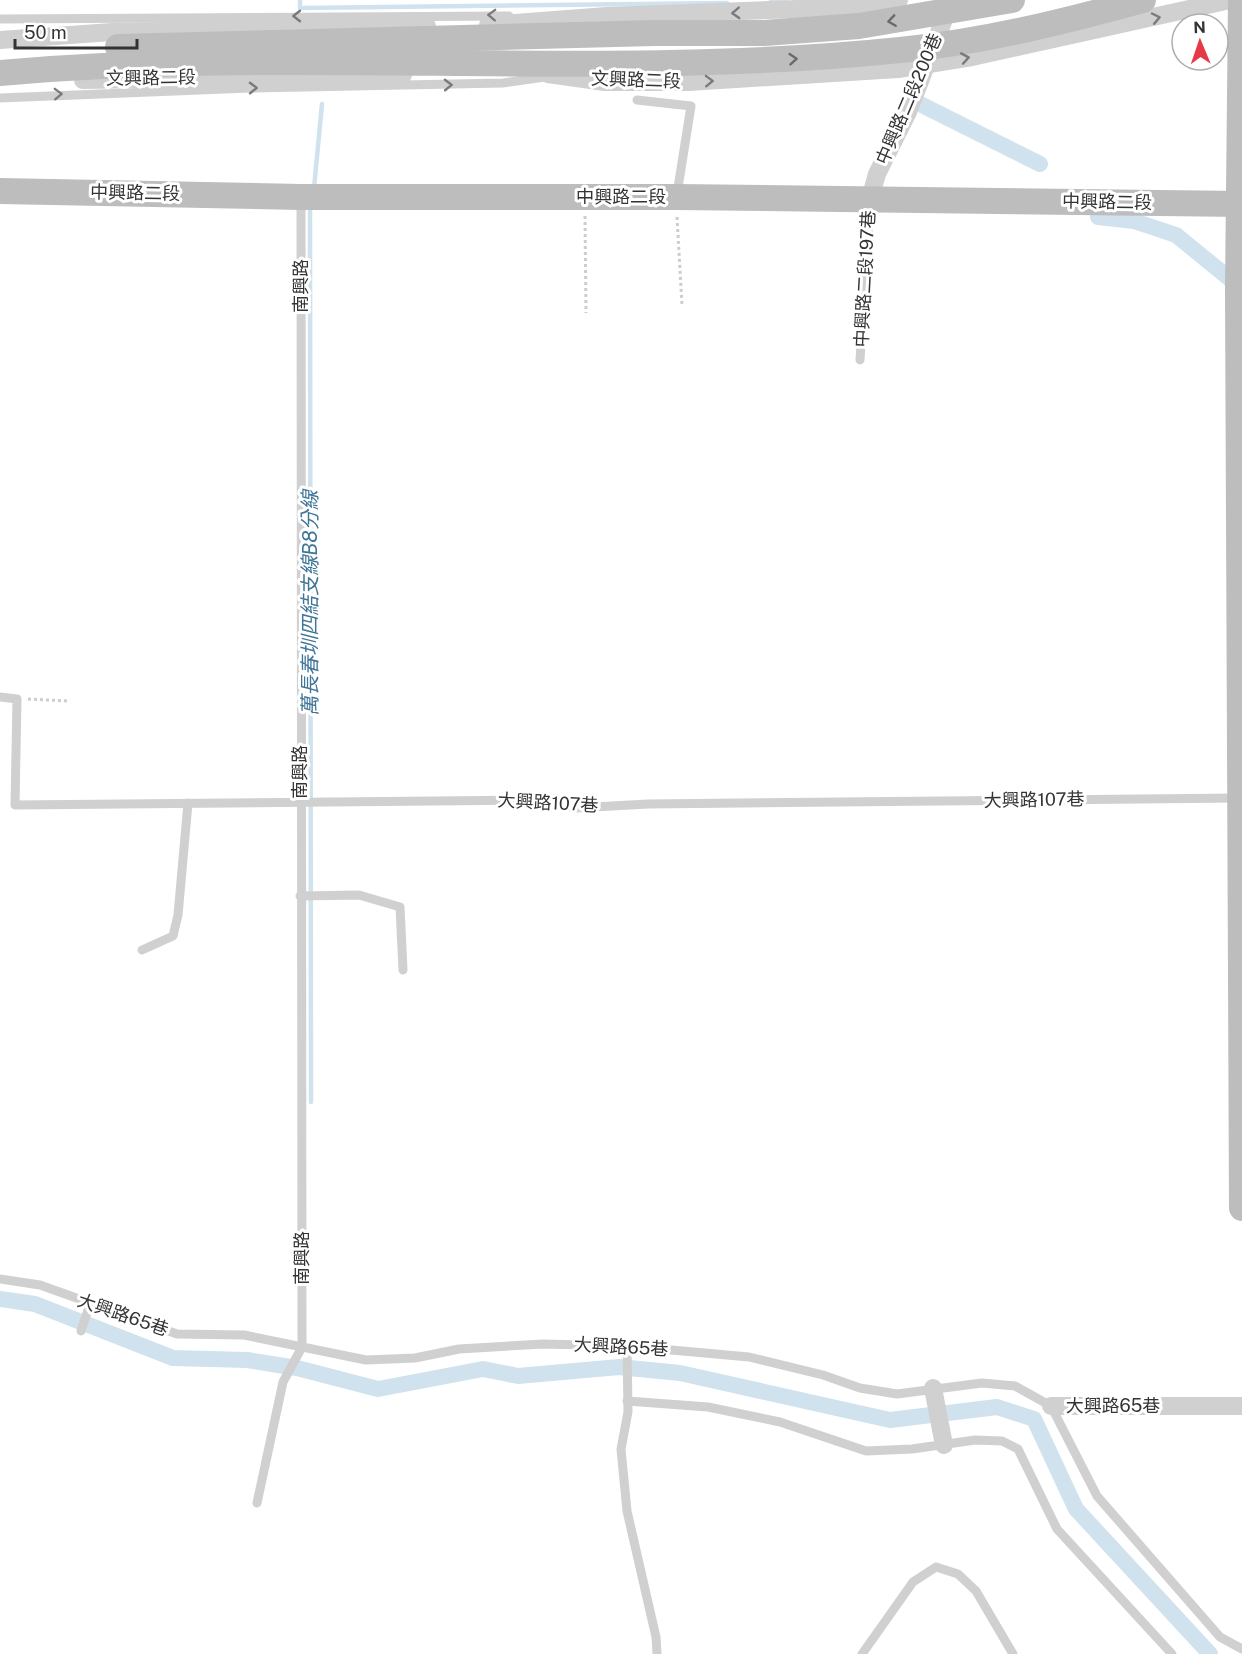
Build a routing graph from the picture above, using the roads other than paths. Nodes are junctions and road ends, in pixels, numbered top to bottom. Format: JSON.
{"nodes":[{"id":1,"x":899,"y":0,"type":"edge"},
{"id":2,"x":1012,"y":0,"type":"edge"},
{"id":3,"x":1143,"y":0,"type":"edge"},
{"id":4,"x":1230,"y":0,"type":"edge"},
{"id":5,"x":1241,"y":0,"type":"edge"},
{"id":6,"x":949,"y":7,"type":"edge"},
{"id":7,"x":0,"y":19,"type":"edge"},
{"id":8,"x":578,"y":19,"type":"junction"},
{"id":9,"x":654,"y":33,"type":"junction"},
{"id":10,"x":512,"y":37,"type":"junction"},
{"id":11,"x":0,"y":40,"type":"edge"},
{"id":12,"x":0,"y":55,"type":"edge"},
{"id":13,"x":929,"y":55,"type":"junction"},
{"id":14,"x":637,"y":64,"type":"junction"},
{"id":15,"x":0,"y":73,"type":"edge"},
{"id":16,"x":562,"y":75,"type":"junction"},
{"id":17,"x":0,"y":85,"type":"edge"},
{"id":18,"x":0,"y":98,"type":"edge"},
{"id":19,"x":637,"y":100,"type":"dead end"},
{"id":20,"x":0,"y":191,"type":"edge"},
{"id":21,"x":301,"y":197,"type":"junction"},
{"id":22,"x":676,"y":197,"type":"junction"},
{"id":23,"x":870,"y":199,"type":"junction"},
{"id":24,"x":1240,"y":204,"type":"edge"},
{"id":25,"x":860,"y":360,"type":"dead end"},
{"id":26,"x":0,"y":697,"type":"edge"},
{"id":27,"x":1241,"y":798,"type":"edge"},
{"id":28,"x":300,"y":801,"type":"junction"},
{"id":29,"x":188,"y":803,"type":"junction"},
{"id":30,"x":300,"y":896,"type":"junction"},
{"id":31,"x":142,"y":950,"type":"dead end"},
{"id":32,"x":403,"y":970,"type":"dead end"},
{"id":33,"x":1242,"y":1208,"type":"edge"},
{"id":34,"x":0,"y":1279,"type":"edge"},
{"id":35,"x":90,"y":1304,"type":"junction"},
{"id":36,"x":81,"y":1331,"type":"dead end"},
{"id":37,"x":302,"y":1347,"type":"junction"},
{"id":38,"x":627,"y":1350,"type":"junction"},
{"id":39,"x":933,"y":1388,"type":"junction"},
{"id":40,"x":628,"y":1396,"type":"junction"},
{"id":41,"x":1052,"y":1406,"type":"junction"},
{"id":42,"x":1242,"y":1406,"type":"edge"},
{"id":43,"x":944,"y":1445,"type":"junction"},
{"id":44,"x":257,"y":1503,"type":"dead end"},
{"id":45,"x":1242,"y":1649,"type":"edge"},
{"id":46,"x":657,"y":1654,"type":"edge"},
{"id":47,"x":862,"y":1654,"type":"edge"},
{"id":48,"x":1013,"y":1654,"type":"edge"},
{"id":49,"x":1172,"y":1654,"type":"edge"}],
"edges":[{"from":1,"to":8,"type":"street","one_way":true},
{"from":2,"to":6,"type":"street","name":"文興路二段"},
{"from":3,"to":13,"type":"street","name":"文興路二段"},
{"from":13,"to":4,"type":"street","name":"文興路二段","one_way":true},
{"from":5,"to":24,"type":"street"},
{"from":6,"to":9,"type":"street","name":"文興路二段","one_way":true},
{"from":6,"to":13,"type":"street","name":"中興路二段200巷"},
{"from":8,"to":7,"type":"lane","one_way":true},
{"from":8,"to":9,"type":"lane"},
{"from":8,"to":10,"type":"lane"},
{"from":8,"to":11,"type":"street"},
{"from":9,"to":10,"type":"street","name":"文興路二段"},
{"from":10,"to":12,"type":"street","name":"文興路二段"},
{"from":14,"to":13,"type":"street","name":"文興路二段","one_way":true},
{"from":16,"to":13,"type":"street","name":"文興路二段","one_way":true},
{"from":13,"to":23,"type":"street","name":"中興路二段200巷"},
{"from":14,"to":15,"type":"street","name":"文興路二段"},
{"from":14,"to":16,"type":"lane"},
{"from":16,"to":17,"type":"street","name":"文興路二段"},
{"from":18,"to":16,"type":"lane","one_way":true},
{"from":19,"to":22,"type":"lane"},
{"from":20,"to":21,"type":"street","name":"中興路二段"},
{"from":21,"to":22,"type":"street","name":"中興路二段"},
{"from":21,"to":28,"type":"lane","name":"南興路"},
{"from":22,"to":23,"type":"street","name":"中興路二段"},
{"from":23,"to":24,"type":"street","name":"中興路二段"},
{"from":23,"to":25,"type":"lane","name":"中興路二段197巷"},
{"from":24,"to":27,"type":"street"},
{"from":26,"to":29,"type":"lane","name":"大興路107巷"},
{"from":27,"to":28,"type":"lane","name":"大興路107巷"},
{"from":27,"to":33,"type":"street"},
{"from":28,"to":29,"type":"lane","name":"大興路107巷"},
{"from":28,"to":30,"type":"lane","name":"南興路"},
{"from":29,"to":31,"type":"lane"},
{"from":30,"to":32,"type":"lane"},
{"from":30,"to":37,"type":"lane","name":"南興路"},
{"from":34,"to":35,"type":"lane","name":"大興路65巷"},
{"from":35,"to":36,"type":"lane"},
{"from":35,"to":37,"type":"lane","name":"大興路65巷"},
{"from":37,"to":38,"type":"lane","name":"大興路65巷"},
{"from":37,"to":44,"type":"lane"},
{"from":38,"to":39,"type":"lane","name":"大興路65巷"},
{"from":38,"to":40,"type":"lane"},
{"from":39,"to":41,"type":"lane","name":"大興路65巷"},
{"from":39,"to":43,"type":"street"},
{"from":40,"to":43,"type":"lane"},
{"from":40,"to":46,"type":"lane"},
{"from":41,"to":42,"type":"street","name":"大興路65巷"},
{"from":41,"to":45,"type":"lane"},
{"from":43,"to":49,"type":"lane"},
{"from":47,"to":48,"type":"lane"}]}
